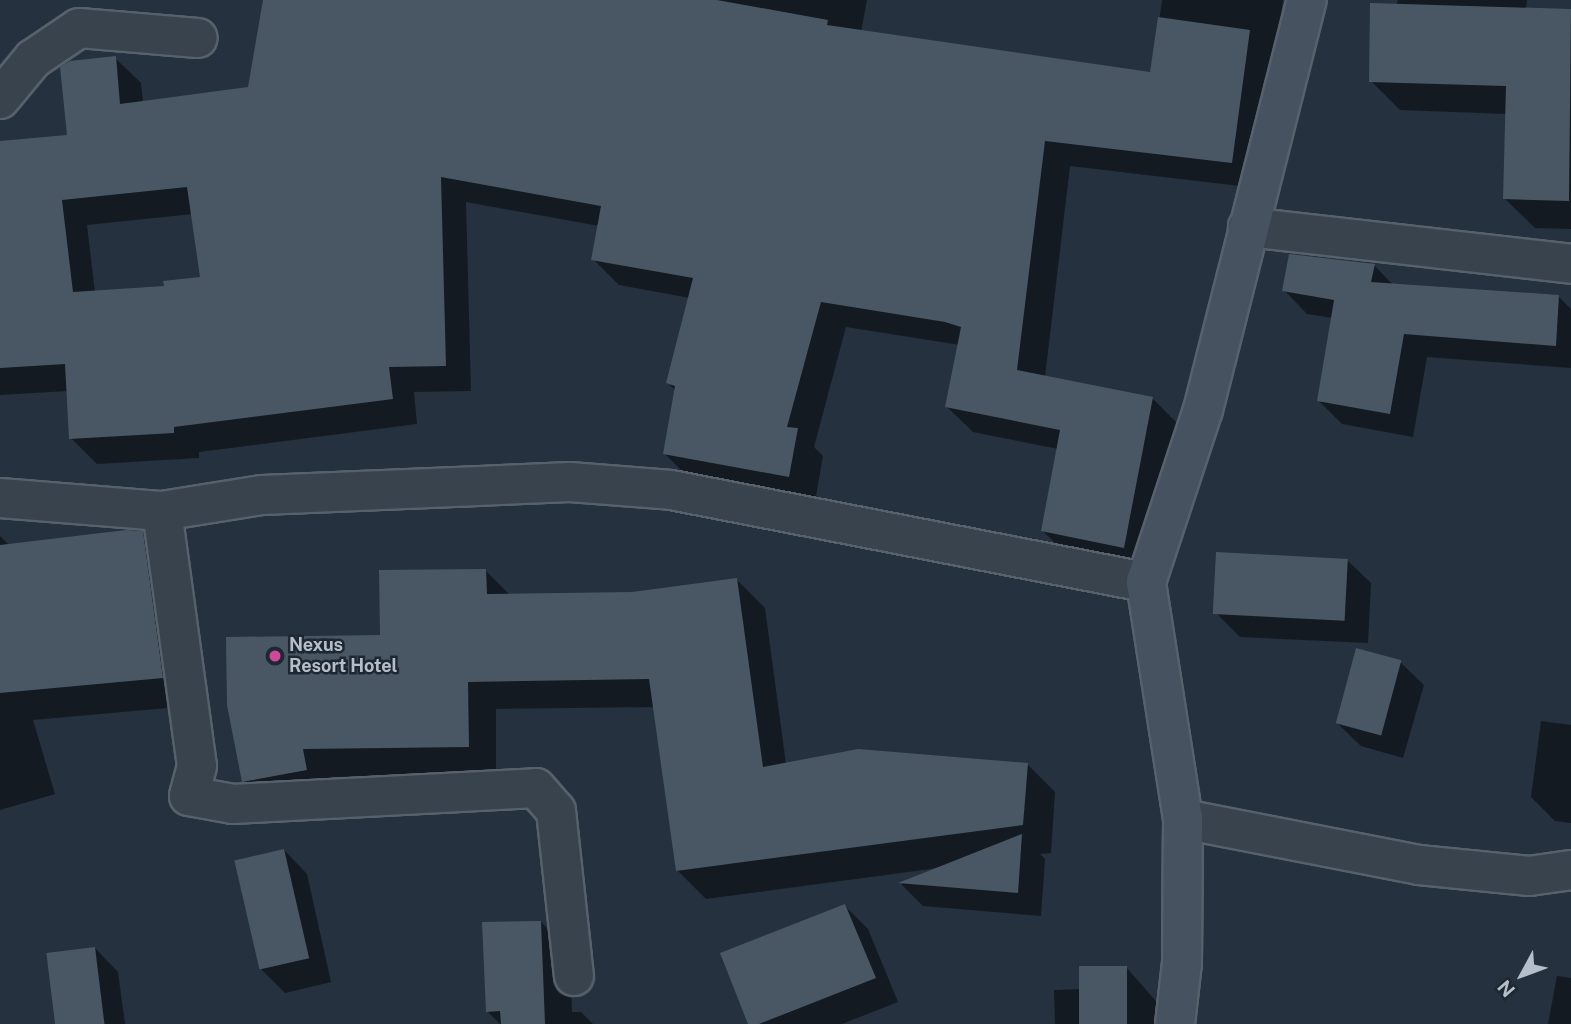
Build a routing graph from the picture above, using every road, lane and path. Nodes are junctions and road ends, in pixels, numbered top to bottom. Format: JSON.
{"nodes":[{"id":1,"x":1307,"y":0,"type":"edge"},
{"id":2,"x":198,"y":38,"type":"dead end"},
{"id":3,"x":0,"y":99,"type":"edge"},
{"id":4,"x":1248,"y":226,"type":"junction"},
{"id":5,"x":1571,"y":264,"type":"edge"},
{"id":6,"x":0,"y":498,"type":"edge"},
{"id":7,"x":162,"y":511,"type":"junction"},
{"id":8,"x":1146,"y":582,"type":"junction"},
{"id":9,"x":1183,"y":819,"type":"junction"},
{"id":10,"x":1571,"y":870,"type":"edge"},
{"id":11,"x":574,"y":976,"type":"dead end"},
{"id":12,"x":1175,"y":1024,"type":"edge"}],
"edges":[{"from":1,"to":4,"type":"street"},
{"from":2,"to":3,"type":"street"},
{"from":4,"to":5,"type":"street"},
{"from":4,"to":8,"type":"street"},
{"from":6,"to":7,"type":"street"},
{"from":7,"to":8,"type":"street"},
{"from":7,"to":11,"type":"street"},
{"from":8,"to":9,"type":"street"},
{"from":9,"to":10,"type":"street"},
{"from":9,"to":12,"type":"street"}]}
